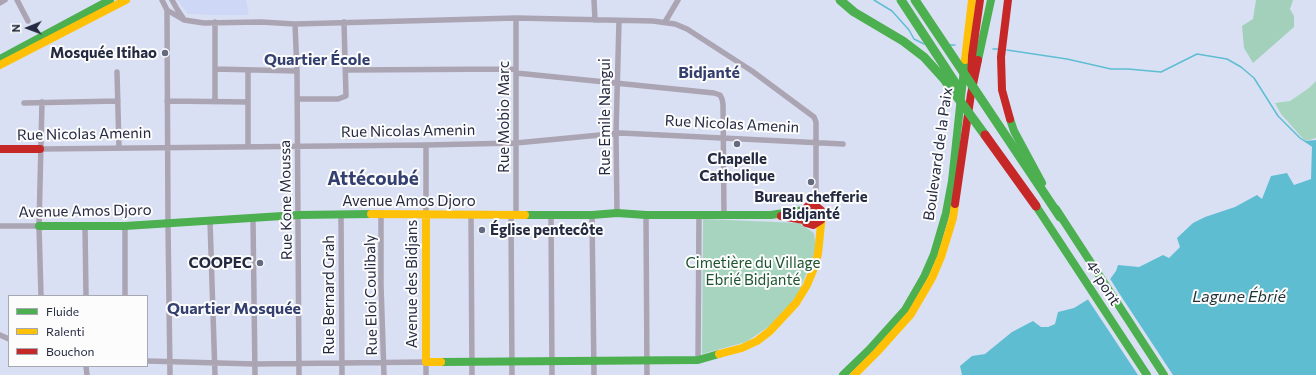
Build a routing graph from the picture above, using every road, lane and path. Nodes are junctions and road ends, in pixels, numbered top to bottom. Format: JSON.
{"nodes":[{"id":1,"x":5,"y":0,"type":"edge"},
{"id":2,"x":17,"y":0,"type":"edge"},
{"id":3,"x":110,"y":0,"type":"edge"},
{"id":4,"x":126,"y":0,"type":"edge"},
{"id":5,"x":162,"y":0,"type":"edge"},
{"id":6,"x":172,"y":0,"type":"edge"},
{"id":7,"x":594,"y":0,"type":"edge"},
{"id":8,"x":678,"y":0,"type":"edge"},
{"id":9,"x":840,"y":0,"type":"edge"},
{"id":10,"x":901,"y":0,"type":"edge"},
{"id":11,"x":914,"y":0,"type":"edge"},
{"id":12,"x":980,"y":0,"type":"edge"},
{"id":13,"x":991,"y":0,"type":"edge"},
{"id":14,"x":1008,"y":0,"type":"edge"},
{"id":15,"x":971,"y":2,"type":"edge"},
{"id":16,"x":0,"y":3,"type":"edge"},
{"id":17,"x":167,"y":10,"type":"junction"},
{"id":18,"x":516,"y":18,"type":"junction"},
{"id":19,"x":184,"y":20,"type":"junction"},
{"id":20,"x":595,"y":20,"type":"junction"},
{"id":21,"x":28,"y":21,"type":"dead end"},
{"id":22,"x":619,"y":21,"type":"junction"},
{"id":23,"x":216,"y":22,"type":"junction"},
{"id":24,"x":344,"y":22,"type":"junction"},
{"id":25,"x":665,"y":22,"type":"junction"},
{"id":26,"x":295,"y":24,"type":"junction"},
{"id":27,"x":0,"y":58,"type":"edge"},
{"id":28,"x":0,"y":65,"type":"edge"},
{"id":29,"x":215,"y":69,"type":"junction"},
{"id":30,"x":248,"y":70,"type":"junction"},
{"id":31,"x":346,"y":70,"type":"junction"},
{"id":32,"x":297,"y":71,"type":"junction"},
{"id":33,"x":516,"y":71,"type":"junction"},
{"id":34,"x":118,"y":72,"type":"dead end"},
{"id":35,"x":617,"y":83,"type":"junction"},
{"id":36,"x":971,"y":94,"type":"junction"},
{"id":37,"x":297,"y":98,"type":"junction"},
{"id":38,"x":118,"y":101,"type":"junction"},
{"id":39,"x":167,"y":101,"type":"junction"},
{"id":40,"x":215,"y":101,"type":"junction"},
{"id":41,"x":42,"y":102,"type":"junction"},
{"id":42,"x":248,"y":102,"type":"junction"},
{"id":43,"x":24,"y":103,"type":"dead end"},
{"id":44,"x":616,"y":133,"type":"junction"},
{"id":45,"x":723,"y":138,"type":"junction"},
{"id":46,"x":516,"y":143,"type":"junction"},
{"id":47,"x":816,"y":143,"type":"junction"},
{"id":48,"x":843,"y":144,"type":"dead end"},
{"id":49,"x":248,"y":146,"type":"junction"},
{"id":50,"x":426,"y":146,"type":"junction"},
{"id":51,"x":167,"y":147,"type":"junction"},
{"id":52,"x":297,"y":147,"type":"junction"},
{"id":53,"x":119,"y":148,"type":"junction"},
{"id":54,"x":40,"y":149,"type":"junction"},
{"id":55,"x":0,"y":150,"type":"edge"},
{"id":56,"x":816,"y":206,"type":"junction"},
{"id":57,"x":1036,"y":206,"type":"junction"},
{"id":58,"x":804,"y":210,"type":"junction"},
{"id":59,"x":618,"y":213,"type":"junction"},
{"id":60,"x":382,"y":214,"type":"junction"},
{"id":61,"x":426,"y":214,"type":"junction"},
{"id":62,"x":471,"y":214,"type":"junction"},
{"id":63,"x":551,"y":214,"type":"junction"},
{"id":64,"x":771,"y":214,"type":"junction"},
{"id":65,"x":298,"y":215,"type":"junction"},
{"id":66,"x":341,"y":215,"type":"junction"},
{"id":67,"x":514,"y":215,"type":"junction"},
{"id":68,"x":592,"y":215,"type":"junction"},
{"id":69,"x":646,"y":215,"type":"junction"},
{"id":70,"x":699,"y":215,"type":"junction"},
{"id":71,"x":724,"y":215,"type":"junction"},
{"id":72,"x":1060,"y":217,"type":"junction"},
{"id":73,"x":253,"y":219,"type":"junction"},
{"id":74,"x":804,"y":220,"type":"junction"},
{"id":75,"x":821,"y":220,"type":"junction"},
{"id":76,"x":210,"y":221,"type":"junction"},
{"id":77,"x":168,"y":224,"type":"junction"},
{"id":78,"x":0,"y":226,"type":"edge"},
{"id":79,"x":39,"y":226,"type":"junction"},
{"id":80,"x":85,"y":226,"type":"junction"},
{"id":81,"x":125,"y":226,"type":"junction"},
{"id":82,"x":40,"y":295,"type":"edge"},
{"id":83,"x":86,"y":295,"type":"edge"},
{"id":84,"x":125,"y":295,"type":"edge"},
{"id":85,"x":594,"y":360,"type":"junction"},
{"id":86,"x":698,"y":360,"type":"junction"},
{"id":87,"x":551,"y":361,"type":"junction"},
{"id":88,"x":646,"y":361,"type":"junction"},
{"id":89,"x":148,"y":362,"type":"edge"},
{"id":90,"x":170,"y":362,"type":"junction"},
{"id":91,"x":426,"y":362,"type":"junction"},
{"id":92,"x":472,"y":362,"type":"junction"},
{"id":93,"x":513,"y":362,"type":"junction"},
{"id":94,"x":384,"y":363,"type":"junction"},
{"id":95,"x":216,"y":364,"type":"junction"},
{"id":96,"x":255,"y":364,"type":"junction"},
{"id":97,"x":299,"y":364,"type":"junction"},
{"id":98,"x":342,"y":364,"type":"junction"},
{"id":99,"x":170,"y":375,"type":"edge"},
{"id":100,"x":215,"y":375,"type":"edge"},
{"id":101,"x":255,"y":375,"type":"edge"},
{"id":102,"x":299,"y":375,"type":"edge"},
{"id":103,"x":342,"y":375,"type":"edge"},
{"id":104,"x":384,"y":375,"type":"edge"},
{"id":105,"x":426,"y":375,"type":"edge"},
{"id":106,"x":472,"y":375,"type":"edge"},
{"id":107,"x":512,"y":375,"type":"edge"},
{"id":108,"x":552,"y":375,"type":"edge"},
{"id":109,"x":594,"y":375,"type":"edge"},
{"id":110,"x":647,"y":375,"type":"edge"},
{"id":111,"x":843,"y":375,"type":"edge"},
{"id":112,"x":854,"y":375,"type":"edge"},
{"id":113,"x":1147,"y":375,"type":"edge"},
{"id":114,"x":1164,"y":375,"type":"edge"}],
"edges":[{"from":1,"to":16,"type":"street"},
{"from":2,"to":21,"type":"street"},
{"from":3,"to":27,"type":"main road"},
{"from":4,"to":28,"type":"main road"},
{"from":5,"to":17,"type":"street"},
{"from":6,"to":19,"type":"street"},
{"from":7,"to":20,"type":"street"},
{"from":8,"to":25,"type":"street"},
{"from":9,"to":57,"type":"main road","bridge":true},
{"from":10,"to":57,"type":"main road","bridge":true},
{"from":11,"to":72,"type":"main road","bridge":true},
{"from":12,"to":36,"type":"main road","name":"Boulevard de la Paix"},
{"from":13,"to":36,"type":"main road","name":"Boulevard de la Paix"},
{"from":14,"to":72,"type":"main road","bridge":true},
{"from":15,"to":111,"type":"main road","name":"Boulevard de la Paix"},
{"from":17,"to":19,"type":"street"},
{"from":17,"to":39,"type":"street"},
{"from":18,"to":20,"type":"street"},
{"from":18,"to":24,"type":"street"},
{"from":18,"to":33,"type":"street","name":"Rue Mobio Marc"},
{"from":19,"to":23,"type":"street"},
{"from":20,"to":22,"type":"street"},
{"from":22,"to":25,"type":"street"},
{"from":22,"to":35,"type":"street","name":"Rue Emile Nangui"},
{"from":23,"to":26,"type":"street"},
{"from":23,"to":29,"type":"street"},
{"from":24,"to":26,"type":"street"},
{"from":24,"to":31,"type":"street"},
{"from":25,"to":47,"type":"street"},
{"from":26,"to":32,"type":"street","name":"Rue Kone Moussa"},
{"from":29,"to":30,"type":"street"},
{"from":29,"to":40,"type":"street"},
{"from":30,"to":32,"type":"street"},
{"from":30,"to":42,"type":"street"},
{"from":31,"to":33,"type":"street"},
{"from":31,"to":37,"type":"street"},
{"from":32,"to":37,"type":"street","name":"Rue Kone Moussa"},
{"from":33,"to":35,"type":"street"},
{"from":33,"to":46,"type":"street","name":"Rue Mobio Marc"},
{"from":34,"to":38,"type":"street"},
{"from":35,"to":44,"type":"street","name":"Rue Emile Nangui"},
{"from":35,"to":45,"type":"street"},
{"from":36,"to":112,"type":"main road","name":"Boulevard de la Paix"},
{"from":37,"to":52,"type":"street","name":"Rue Kone Moussa"},
{"from":38,"to":41,"type":"street"},
{"from":38,"to":53,"type":"street"},
{"from":39,"to":40,"type":"street"},
{"from":39,"to":51,"type":"street"},
{"from":40,"to":42,"type":"street"},
{"from":41,"to":43,"type":"street"},
{"from":41,"to":54,"type":"street"},
{"from":42,"to":49,"type":"street"},
{"from":44,"to":45,"type":"street","name":"Rue Nicolas Amenin"},
{"from":44,"to":46,"type":"street","name":"Rue Nicolas Amenin"},
{"from":44,"to":59,"type":"street","name":"Rue Emile Nangui"},
{"from":45,"to":47,"type":"street","name":"Rue Nicolas Amenin"},
{"from":45,"to":71,"type":"street"},
{"from":46,"to":50,"type":"street","name":"Rue Nicolas Amenin"},
{"from":46,"to":67,"type":"street","name":"Rue Mobio Marc"},
{"from":47,"to":48,"type":"street","name":"Rue Nicolas Amenin"},
{"from":47,"to":56,"type":"street"},
{"from":49,"to":51,"type":"street","name":"Rue Nicolas Amenin"},
{"from":49,"to":52,"type":"street","name":"Rue Nicolas Amenin"},
{"from":50,"to":52,"type":"street","name":"Rue Nicolas Amenin"},
{"from":50,"to":61,"type":"street","name":"Avenue des Bidjans"},
{"from":51,"to":53,"type":"street","name":"Rue Nicolas Amenin"},
{"from":51,"to":77,"type":"street"},
{"from":52,"to":65,"type":"street","name":"Rue Kone Moussa"},
{"from":53,"to":54,"type":"street","name":"Rue Nicolas Amenin"},
{"from":54,"to":55,"type":"main road","name":"Rue Nicolas Amenin"},
{"from":54,"to":79,"type":"street"},
{"from":56,"to":58,"type":"main road"},
{"from":56,"to":75,"type":"main road"},
{"from":57,"to":113,"type":"main road","name":"4ᵉ pont"},
{"from":58,"to":64,"type":"main road","name":"Avenue Amos Djoro"},
{"from":58,"to":74,"type":"main road"},
{"from":59,"to":68,"type":"main road","name":"Avenue Amos Djoro"},
{"from":59,"to":69,"type":"main road","name":"Avenue Amos Djoro"},
{"from":60,"to":61,"type":"main road","name":"Avenue Amos Djoro"},
{"from":60,"to":66,"type":"main road","name":"Avenue Amos Djoro"},
{"from":60,"to":94,"type":"street","name":"Rue Eloi Coulibaly"},
{"from":61,"to":62,"type":"main road","name":"Avenue Amos Djoro"},
{"from":61,"to":91,"type":"main road","name":"Avenue des Bidjans"},
{"from":62,"to":67,"type":"main road","name":"Avenue Amos Djoro"},
{"from":62,"to":92,"type":"street"},
{"from":63,"to":67,"type":"main road","name":"Avenue Amos Djoro"},
{"from":63,"to":68,"type":"main road","name":"Avenue Amos Djoro"},
{"from":63,"to":87,"type":"street"},
{"from":64,"to":71,"type":"main road","name":"Avenue Amos Djoro"},
{"from":64,"to":74,"type":"main road","name":"Avenue Amos Djoro"},
{"from":65,"to":66,"type":"main road","name":"Avenue Amos Djoro"},
{"from":65,"to":73,"type":"main road","name":"Avenue Amos Djoro"},
{"from":65,"to":97,"type":"street","name":"Rue Kone Moussa"},
{"from":66,"to":98,"type":"street","name":"Rue Bernard Grah"},
{"from":67,"to":93,"type":"street","name":"Rue Mobio Marc"},
{"from":68,"to":85,"type":"street"},
{"from":69,"to":70,"type":"main road","name":"Avenue Amos Djoro"},
{"from":69,"to":88,"type":"street"},
{"from":70,"to":71,"type":"main road","name":"Avenue Amos Djoro"},
{"from":70,"to":86,"type":"street"},
{"from":72,"to":114,"type":"main road","name":"4ᵉ pont"},
{"from":73,"to":76,"type":"main road","name":"Avenue Amos Djoro"},
{"from":73,"to":96,"type":"street"},
{"from":74,"to":75,"type":"main road"},
{"from":75,"to":86,"type":"main road"},
{"from":76,"to":77,"type":"main road","name":"Avenue Amos Djoro"},
{"from":76,"to":95,"type":"street"},
{"from":77,"to":81,"type":"main road","name":"Avenue Amos Djoro"},
{"from":77,"to":90,"type":"street"},
{"from":78,"to":79,"type":"street","name":"Avenue Amos Djoro"},
{"from":79,"to":80,"type":"main road","name":"Avenue Amos Djoro"},
{"from":79,"to":82,"type":"street"},
{"from":80,"to":81,"type":"main road","name":"Avenue Amos Djoro"},
{"from":80,"to":83,"type":"street"},
{"from":81,"to":84,"type":"street"},
{"from":85,"to":87,"type":"main road"},
{"from":85,"to":88,"type":"main road"},
{"from":85,"to":109,"type":"street"},
{"from":86,"to":88,"type":"main road"},
{"from":87,"to":93,"type":"main road"},
{"from":87,"to":108,"type":"street"},
{"from":88,"to":110,"type":"street"},
{"from":89,"to":90,"type":"street"},
{"from":90,"to":95,"type":"street"},
{"from":90,"to":99,"type":"street"},
{"from":91,"to":92,"type":"main road"},
{"from":91,"to":94,"type":"street"},
{"from":91,"to":105,"type":"street","name":"Avenue des Bidjans"},
{"from":92,"to":93,"type":"main road"},
{"from":92,"to":106,"type":"street"},
{"from":93,"to":107,"type":"street","name":"Rue Mobio Marc"},
{"from":94,"to":98,"type":"street"},
{"from":94,"to":104,"type":"street","name":"Rue Eloi Coulibaly"},
{"from":95,"to":96,"type":"street"},
{"from":95,"to":100,"type":"street"},
{"from":96,"to":97,"type":"street"},
{"from":96,"to":101,"type":"street"},
{"from":97,"to":98,"type":"street"},
{"from":97,"to":102,"type":"street","name":"Rue Kone Moussa"},
{"from":98,"to":103,"type":"street","name":"Rue Bernard Grah"}]}
